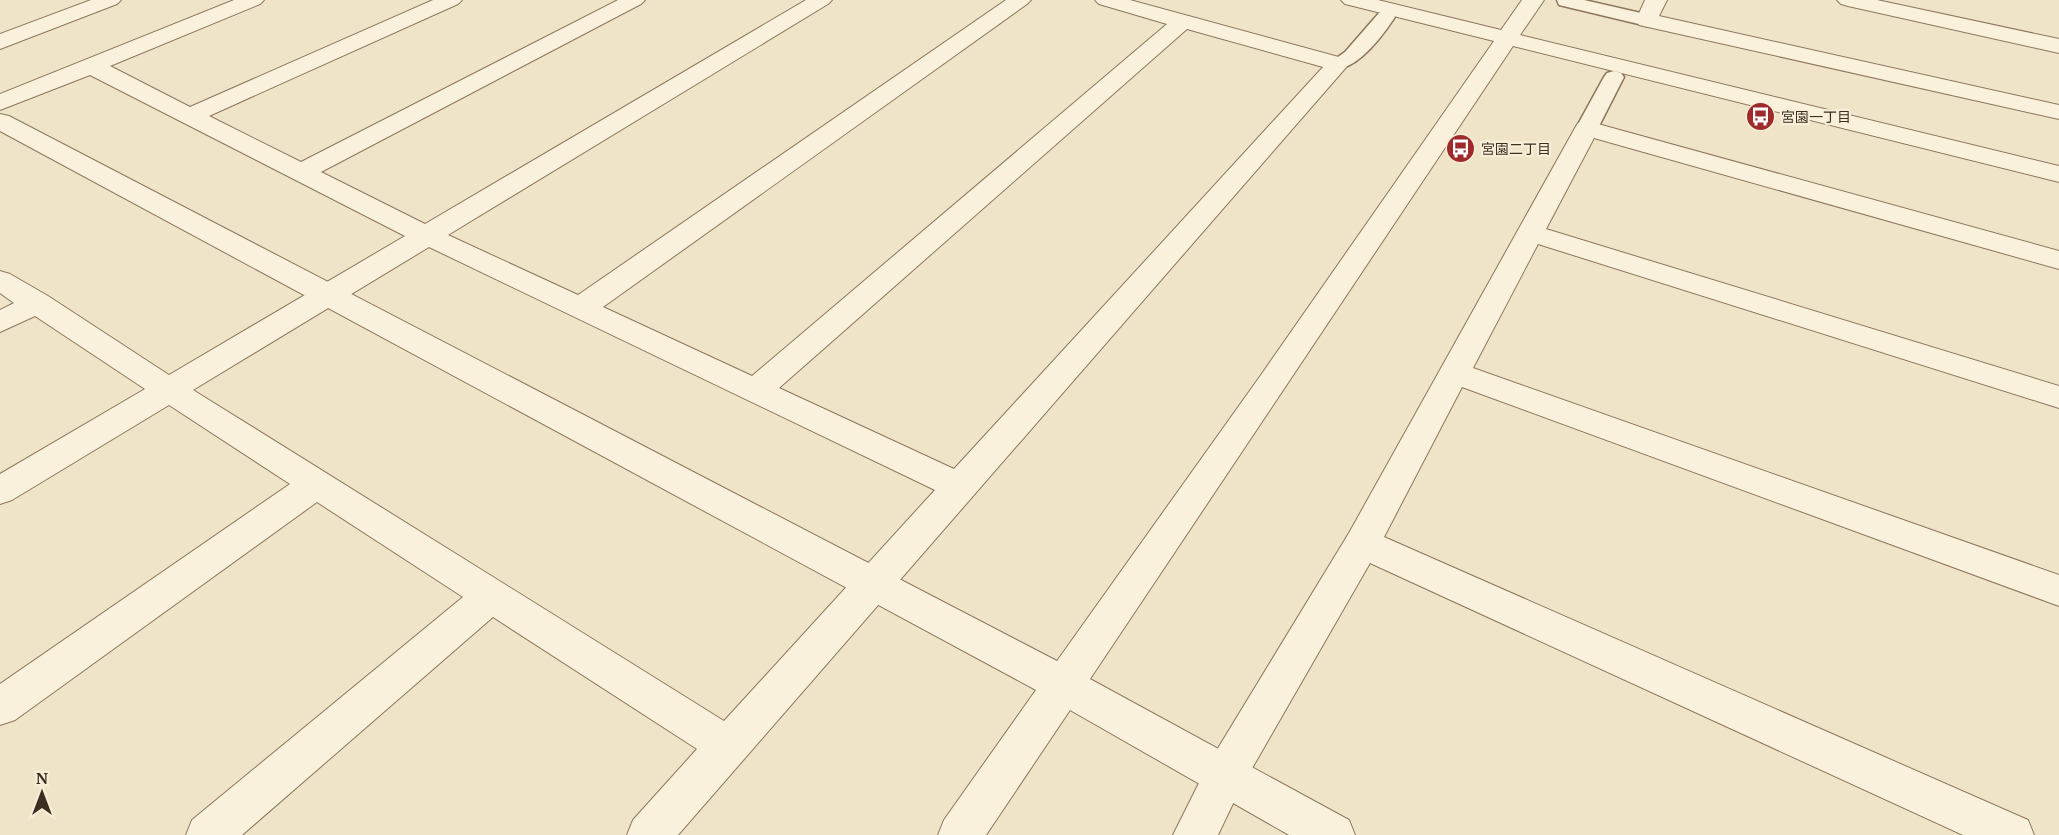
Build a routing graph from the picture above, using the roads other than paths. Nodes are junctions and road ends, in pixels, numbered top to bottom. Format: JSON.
{"nodes":[{"id":1,"x":110,"y":0,"type":"edge"},
{"id":2,"x":253,"y":0,"type":"edge"},
{"id":3,"x":452,"y":0,"type":"edge"},
{"id":4,"x":634,"y":0,"type":"edge"},
{"id":5,"x":821,"y":0,"type":"edge"},
{"id":6,"x":1020,"y":0,"type":"edge"},
{"id":7,"x":1106,"y":0,"type":"edge"},
{"id":8,"x":1352,"y":0,"type":"edge"},
{"id":9,"x":1533,"y":0,"type":"edge"},
{"id":10,"x":1848,"y":0,"type":"edge"},
{"id":11,"x":1565,"y":1,"type":"edge"},
{"id":12,"x":1652,"y":10,"type":"edge"},
{"id":13,"x":1386,"y":17,"type":"dead end"},
{"id":14,"x":1183,"y":21,"type":"junction"},
{"id":15,"x":1508,"y":38,"type":"junction"},
{"id":16,"x":0,"y":42,"type":"edge"},
{"id":17,"x":2059,"y":46,"type":"edge"},
{"id":18,"x":1338,"y":64,"type":"junction"},
{"id":19,"x":91,"y":66,"type":"junction"},
{"id":20,"x":1614,"y":77,"type":"dead end"},
{"id":21,"x":0,"y":103,"type":"edge"},
{"id":22,"x":2059,"y":112,"type":"edge"},
{"id":23,"x":189,"y":116,"type":"junction"},
{"id":24,"x":0,"y":121,"type":"edge"},
{"id":25,"x":1587,"y":128,"type":"junction"},
{"id":26,"x":302,"y":172,"type":"junction"},
{"id":27,"x":2059,"y":174,"type":"edge"},
{"id":28,"x":1530,"y":233,"type":"junction"},
{"id":29,"x":427,"y":236,"type":"junction"},
{"id":30,"x":2059,"y":260,"type":"edge"},
{"id":31,"x":0,"y":280,"type":"edge"},
{"id":32,"x":326,"y":296,"type":"junction"},
{"id":33,"x":37,"y":303,"type":"junction"},
{"id":34,"x":582,"y":307,"type":"junction"},
{"id":35,"x":0,"y":322,"type":"edge"},
{"id":36,"x":1455,"y":372,"type":"junction"},
{"id":37,"x":169,"y":390,"type":"junction"},
{"id":38,"x":756,"y":390,"type":"junction"},
{"id":39,"x":2059,"y":397,"type":"edge"},
{"id":40,"x":318,"y":483,"type":"junction"},
{"id":41,"x":959,"y":486,"type":"junction"},
{"id":42,"x":0,"y":491,"type":"edge"},
{"id":43,"x":1362,"y":543,"type":"junction"},
{"id":44,"x":873,"y":583,"type":"junction"},
{"id":45,"x":2059,"y":591,"type":"edge"},
{"id":46,"x":492,"y":595,"type":"junction"},
{"id":47,"x":1063,"y":685,"type":"junction"},
{"id":48,"x":0,"y":707,"type":"edge"},
{"id":49,"x":728,"y":746,"type":"junction"},
{"id":50,"x":1224,"y":777,"type":"junction"},
{"id":51,"x":208,"y":835,"type":"edge"},
{"id":52,"x":649,"y":835,"type":"edge"},
{"id":53,"x":960,"y":835,"type":"edge"},
{"id":54,"x":1195,"y":835,"type":"edge"},
{"id":55,"x":1333,"y":835,"type":"edge"},
{"id":56,"x":2012,"y":835,"type":"edge"}],
"edges":[{"from":1,"to":16,"type":"street"},
{"from":2,"to":19,"type":"street"},
{"from":3,"to":23,"type":"street"},
{"from":4,"to":26,"type":"street"},
{"from":5,"to":29,"type":"street"},
{"from":6,"to":34,"type":"street"},
{"from":7,"to":14,"type":"street"},
{"from":8,"to":15,"type":"street"},
{"from":9,"to":15,"type":"street"},
{"from":10,"to":17,"type":"street"},
{"from":11,"to":12,"type":"street"},
{"from":12,"to":22,"type":"street"},
{"from":13,"to":18,"type":"street"},
{"from":14,"to":18,"type":"street"},
{"from":14,"to":38,"type":"street"},
{"from":15,"to":27,"type":"street"},
{"from":15,"to":47,"type":"street"},
{"from":18,"to":41,"type":"street"},
{"from":19,"to":21,"type":"street"},
{"from":19,"to":23,"type":"street"},
{"from":20,"to":25,"type":"street"},
{"from":23,"to":26,"type":"street"},
{"from":24,"to":32,"type":"street"},
{"from":25,"to":28,"type":"street"},
{"from":25,"to":30,"type":"street"},
{"from":26,"to":29,"type":"street"},
{"from":28,"to":36,"type":"street"},
{"from":28,"to":39,"type":"street"},
{"from":29,"to":32,"type":"street"},
{"from":29,"to":34,"type":"street"},
{"from":31,"to":33,"type":"street"},
{"from":32,"to":37,"type":"street"},
{"from":32,"to":44,"type":"street"},
{"from":33,"to":35,"type":"street"},
{"from":33,"to":37,"type":"street"},
{"from":34,"to":38,"type":"street"},
{"from":36,"to":43,"type":"street"},
{"from":36,"to":45,"type":"street"},
{"from":37,"to":40,"type":"street"},
{"from":37,"to":42,"type":"street"},
{"from":38,"to":41,"type":"street"},
{"from":40,"to":46,"type":"street"},
{"from":40,"to":48,"type":"street"},
{"from":41,"to":44,"type":"street"},
{"from":43,"to":50,"type":"street"},
{"from":43,"to":56,"type":"street"},
{"from":44,"to":47,"type":"street"},
{"from":44,"to":49,"type":"street"},
{"from":46,"to":49,"type":"street"},
{"from":46,"to":51,"type":"street"},
{"from":47,"to":50,"type":"street"},
{"from":47,"to":53,"type":"street"},
{"from":49,"to":52,"type":"street"},
{"from":50,"to":54,"type":"street"},
{"from":50,"to":55,"type":"street"}]}
